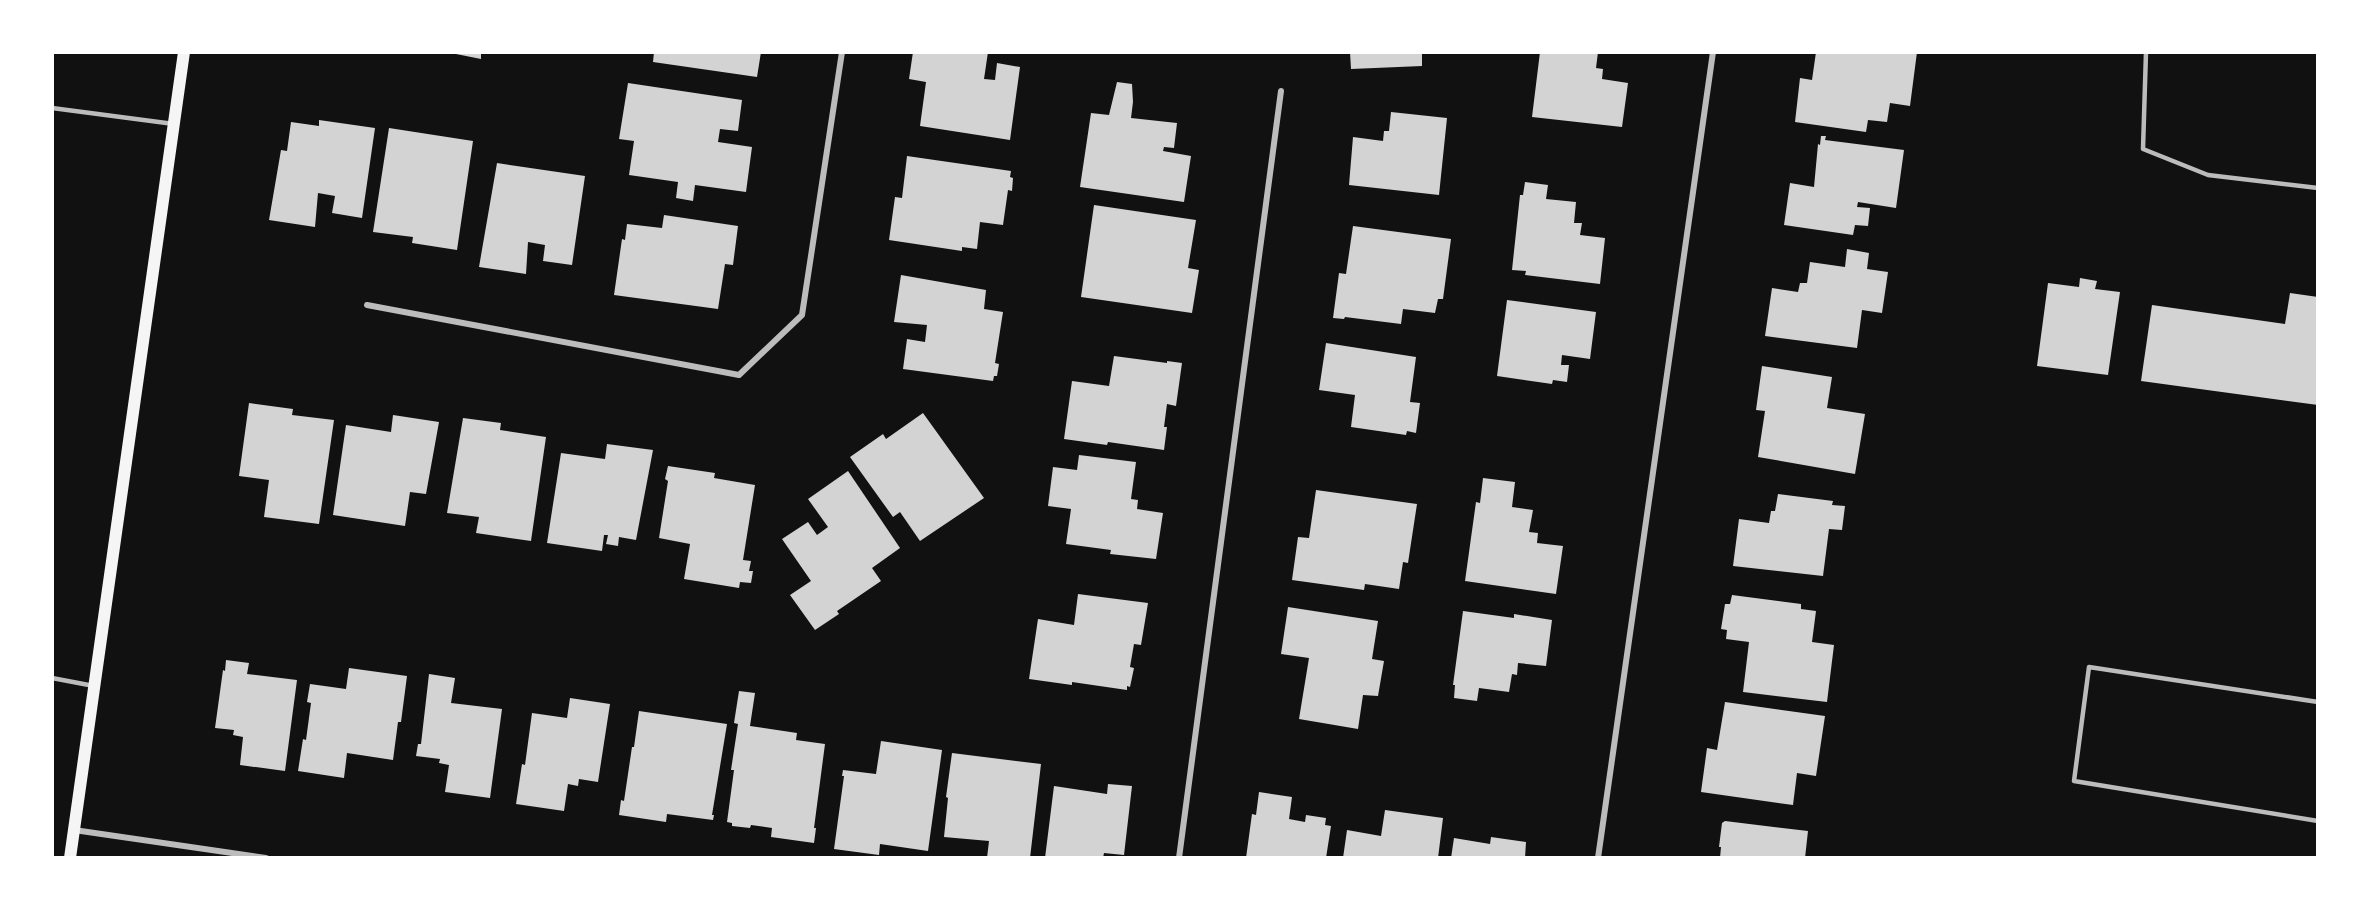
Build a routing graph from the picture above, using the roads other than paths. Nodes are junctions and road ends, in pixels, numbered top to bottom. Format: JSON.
{"nodes":[{"id":1,"x":184,"y":52,"type":"edge"},
{"id":2,"x":842,"y":52,"type":"edge"},
{"id":3,"x":1713,"y":52,"type":"edge"},
{"id":4,"x":2146,"y":52,"type":"edge"},
{"id":5,"x":1281,"y":90,"type":"dead end"},
{"id":6,"x":52,"y":108,"type":"edge"},
{"id":7,"x":174,"y":124,"type":"junction"},
{"id":8,"x":2318,"y":188,"type":"edge"},
{"id":9,"x":367,"y":306,"type":"dead end"},
{"id":10,"x":52,"y":678,"type":"edge"},
{"id":11,"x":94,"y":686,"type":"junction"},
{"id":12,"x":2318,"y":702,"type":"edge"},
{"id":13,"x":2318,"y":821,"type":"edge"},
{"id":14,"x":74,"y":830,"type":"junction"},
{"id":15,"x":70,"y":858,"type":"edge"},
{"id":16,"x":266,"y":858,"type":"edge"},
{"id":17,"x":1179,"y":858,"type":"edge"},
{"id":18,"x":1598,"y":858,"type":"edge"}],
"edges":[{"from":1,"to":7,"type":"main road"},
{"from":2,"to":9,"type":"street"},
{"from":3,"to":18,"type":"street"},
{"from":4,"to":8,"type":"lane"},
{"from":5,"to":17,"type":"street"},
{"from":6,"to":7,"type":"lane"},
{"from":7,"to":11,"type":"main road"},
{"from":10,"to":11,"type":"lane"},
{"from":11,"to":14,"type":"main road"},
{"from":12,"to":13,"type":"lane"},
{"from":14,"to":15,"type":"main road"},
{"from":14,"to":16,"type":"street"}]}
